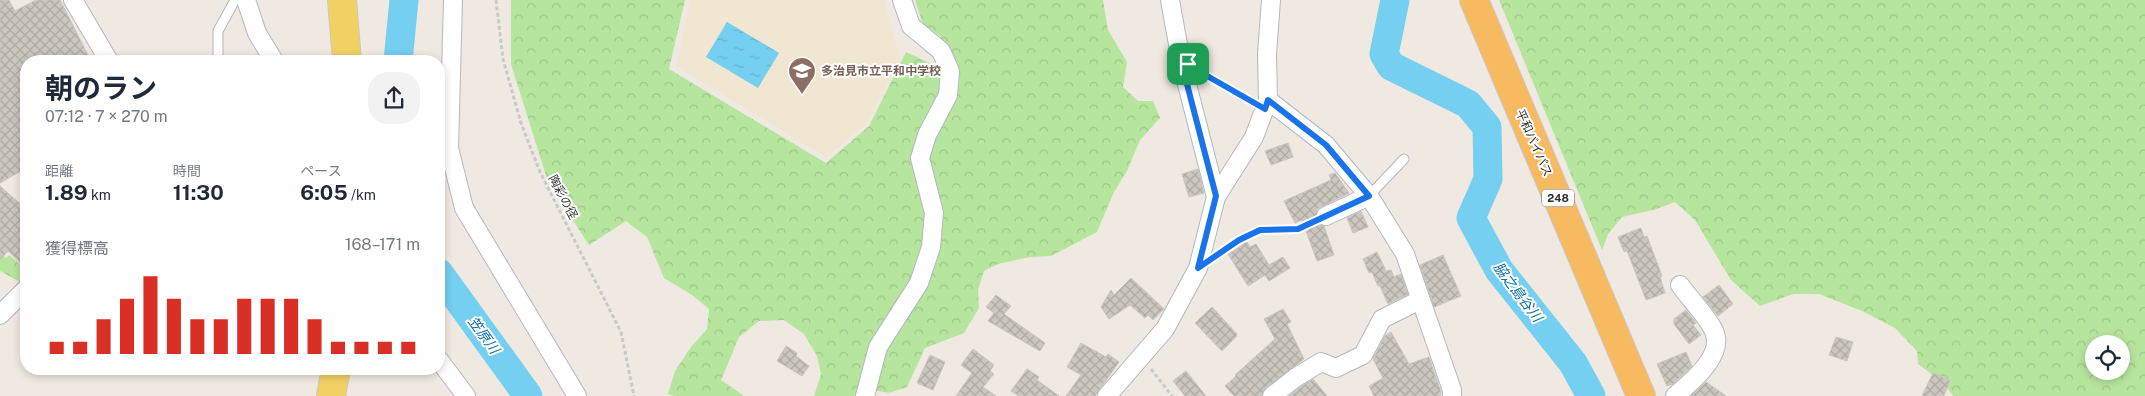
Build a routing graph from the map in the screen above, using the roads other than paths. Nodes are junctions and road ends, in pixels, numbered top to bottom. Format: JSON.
{"nodes":[{"id":1,"x":73,"y":0,"type":"edge"},
{"id":2,"x":235,"y":0,"type":"edge"},
{"id":3,"x":246,"y":0,"type":"edge"},
{"id":4,"x":342,"y":0,"type":"edge"},
{"id":5,"x":453,"y":0,"type":"edge"},
{"id":6,"x":902,"y":0,"type":"edge"},
{"id":7,"x":1170,"y":0,"type":"edge"},
{"id":8,"x":1271,"y":0,"type":"edge"},
{"id":9,"x":1474,"y":0,"type":"edge"},
{"id":10,"x":105,"y":55,"type":"edge"},
{"id":11,"x":218,"y":55,"type":"edge"},
{"id":12,"x":270,"y":55,"type":"edge"},
{"id":13,"x":347,"y":55,"type":"edge"},
{"id":14,"x":1266,"y":104,"type":"junction"},
{"id":15,"x":1404,"y":159,"type":"dead end"},
{"id":16,"x":1216,"y":196,"type":"junction"},
{"id":17,"x":1369,"y":196,"type":"junction"},
{"id":18,"x":1326,"y":216,"type":"road end"},
{"id":19,"x":1680,"y":285,"type":"dead end"},
{"id":20,"x":20,"y":295,"type":"edge"},
{"id":21,"x":1420,"y":300,"type":"junction"},
{"id":22,"x":0,"y":316,"type":"edge"},
{"id":23,"x":445,"y":368,"type":"edge"},
{"id":24,"x":335,"y":375,"type":"edge"},
{"id":25,"x":1116,"y":394,"type":"edge"},
{"id":26,"x":331,"y":396,"type":"edge"},
{"id":27,"x":466,"y":396,"type":"edge"},
{"id":28,"x":577,"y":396,"type":"edge"},
{"id":29,"x":865,"y":396,"type":"edge"},
{"id":30,"x":1272,"y":396,"type":"edge"},
{"id":31,"x":1452,"y":396,"type":"edge"},
{"id":32,"x":1641,"y":396,"type":"edge"},
{"id":33,"x":1675,"y":396,"type":"edge"}],
"edges":[{"from":1,"to":10,"type":"street"},
{"from":2,"to":11,"type":"lane"},
{"from":3,"to":12,"type":"street"},
{"from":4,"to":13,"type":"main road"},
{"from":5,"to":28,"type":"street"},
{"from":6,"to":29,"type":"street"},
{"from":7,"to":16,"type":"street"},
{"from":8,"to":14,"type":"street"},
{"from":9,"to":32,"type":"highway","name":"平和バイパス","number":"248"},
{"from":14,"to":16,"type":"street"},
{"from":14,"to":17,"type":"street"},
{"from":15,"to":17,"type":"lane"},
{"from":16,"to":25,"type":"street"},
{"from":17,"to":18,"type":"street"},
{"from":17,"to":21,"type":"street"},
{"from":19,"to":33,"type":"street"},
{"from":20,"to":22,"type":"street"},
{"from":21,"to":30,"type":"street"},
{"from":21,"to":31,"type":"street"},
{"from":23,"to":27,"type":"street"},
{"from":24,"to":26,"type":"main road"}]}
